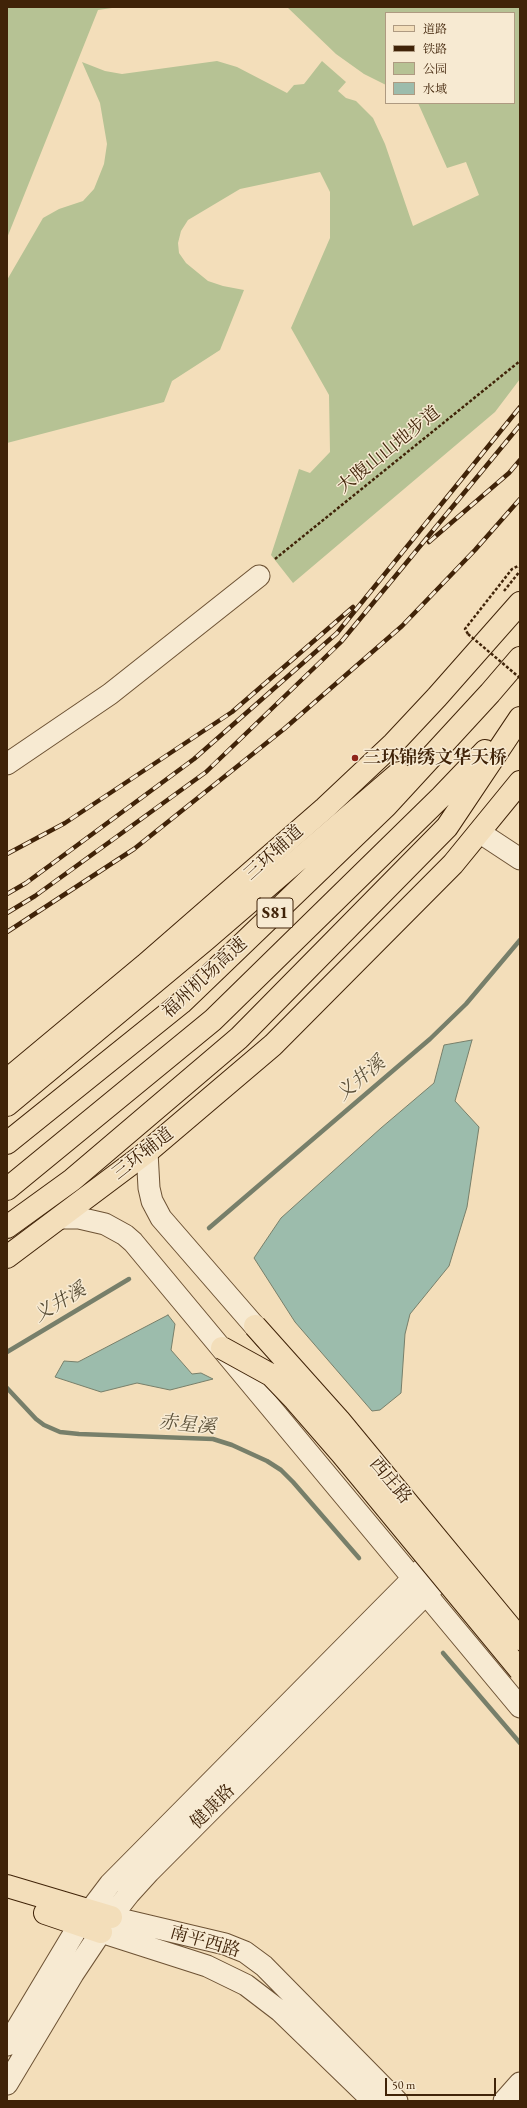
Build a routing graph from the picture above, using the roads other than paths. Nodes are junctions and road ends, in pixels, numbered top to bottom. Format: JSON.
{"nodes":[{"id":1,"x":259,"y":576,"type":"dead end"},
{"id":2,"x":520,"y":603,"type":"edge"},
{"id":3,"x":520,"y":658,"type":"edge"},
{"id":4,"x":490,"y":693,"type":"junction"},
{"id":5,"x":520,"y":716,"type":"edge"},
{"id":6,"x":7,"y":764,"type":"edge"},
{"id":7,"x":520,"y":782,"type":"edge"},
{"id":8,"x":479,"y":832,"type":"junction"},
{"id":9,"x":520,"y":859,"type":"edge"},
{"id":10,"x":7,"y":1080,"type":"edge"},
{"id":11,"x":7,"y":1105,"type":"edge"},
{"id":12,"x":7,"y":1143,"type":"edge"},
{"id":13,"x":147,"y":1152,"type":"junction"},
{"id":14,"x":7,"y":1189,"type":"edge"},
{"id":15,"x":60,"y":1218,"type":"junction"},
{"id":16,"x":7,"y":1228,"type":"edge"},
{"id":17,"x":7,"y":1257,"type":"edge"},
{"id":18,"x":255,"y":1326,"type":"junction"},
{"id":19,"x":222,"y":1348,"type":"junction"},
{"id":20,"x":445,"y":1546,"type":"junction"},
{"id":21,"x":458,"y":1562,"type":"junction"},
{"id":22,"x":419,"y":1586,"type":"junction"},
{"id":23,"x":520,"y":1633,"type":"edge"},
{"id":24,"x":520,"y":1639,"type":"edge"},
{"id":25,"x":520,"y":1670,"type":"edge"},
{"id":26,"x":520,"y":1707,"type":"edge"},
{"id":27,"x":7,"y":1886,"type":"edge"},
{"id":28,"x":7,"y":1902,"type":"edge"},
{"id":29,"x":84,"y":1918,"type":"junction"},
{"id":30,"x":106,"y":1924,"type":"junction"},
{"id":31,"x":7,"y":2045,"type":"edge"},
{"id":32,"x":520,"y":2083,"type":"edge"},
{"id":33,"x":7,"y":2084,"type":"edge"},
{"id":34,"x":373,"y":2101,"type":"edge"},
{"id":35,"x":397,"y":2101,"type":"edge"},
{"id":36,"x":504,"y":2101,"type":"edge"}],
"edges":[{"from":1,"to":6,"type":"street"},
{"from":2,"to":10,"type":"main road","name":"三环辅道"},
{"from":3,"to":4,"type":"main road","name":"福州机场高速","number":"S81"},
{"from":4,"to":11,"type":"main road"},
{"from":4,"to":12,"type":"main road","name":"福州机场高速","number":"S81"},
{"from":5,"to":14,"type":"main road","name":"福州机场高速","number":"S81"},
{"from":5,"to":16,"type":"main road"},
{"from":7,"to":8,"type":"main road","name":"三环辅道"},
{"from":8,"to":9,"type":"street"},
{"from":8,"to":13,"type":"main road","name":"三环辅道"},
{"from":13,"to":15,"type":"main road","name":"三环辅道"},
{"from":13,"to":18,"type":"street"},
{"from":15,"to":17,"type":"main road","name":"三环辅道"},
{"from":15,"to":19,"type":"street"},
{"from":18,"to":20,"type":"street"},
{"from":18,"to":24,"type":"main road","name":"西庄路","bridge":true},
{"from":19,"to":22,"type":"street"},
{"from":19,"to":25,"type":"main road","bridge":true},
{"from":20,"to":21,"type":"street"},
{"from":20,"to":22,"type":"street","name":"健康路"},
{"from":21,"to":22,"type":"street","name":"健康路"},
{"from":21,"to":23,"type":"street"},
{"from":22,"to":26,"type":"street"},
{"from":22,"to":29,"type":"street","name":"健康路"},
{"from":22,"to":30,"type":"street","name":"健康路"},
{"from":27,"to":29,"type":"main road","name":"南平西路"},
{"from":28,"to":29,"type":"main road","name":"南平西路"},
{"from":29,"to":30,"type":"main road","name":"南平西路"},
{"from":29,"to":31,"type":"street","name":"健康路"},
{"from":30,"to":33,"type":"street","name":"健康路"},
{"from":30,"to":34,"type":"street","name":"南平西路"},
{"from":30,"to":35,"type":"street","name":"南平西路"},
{"from":32,"to":36,"type":"street"}]}
